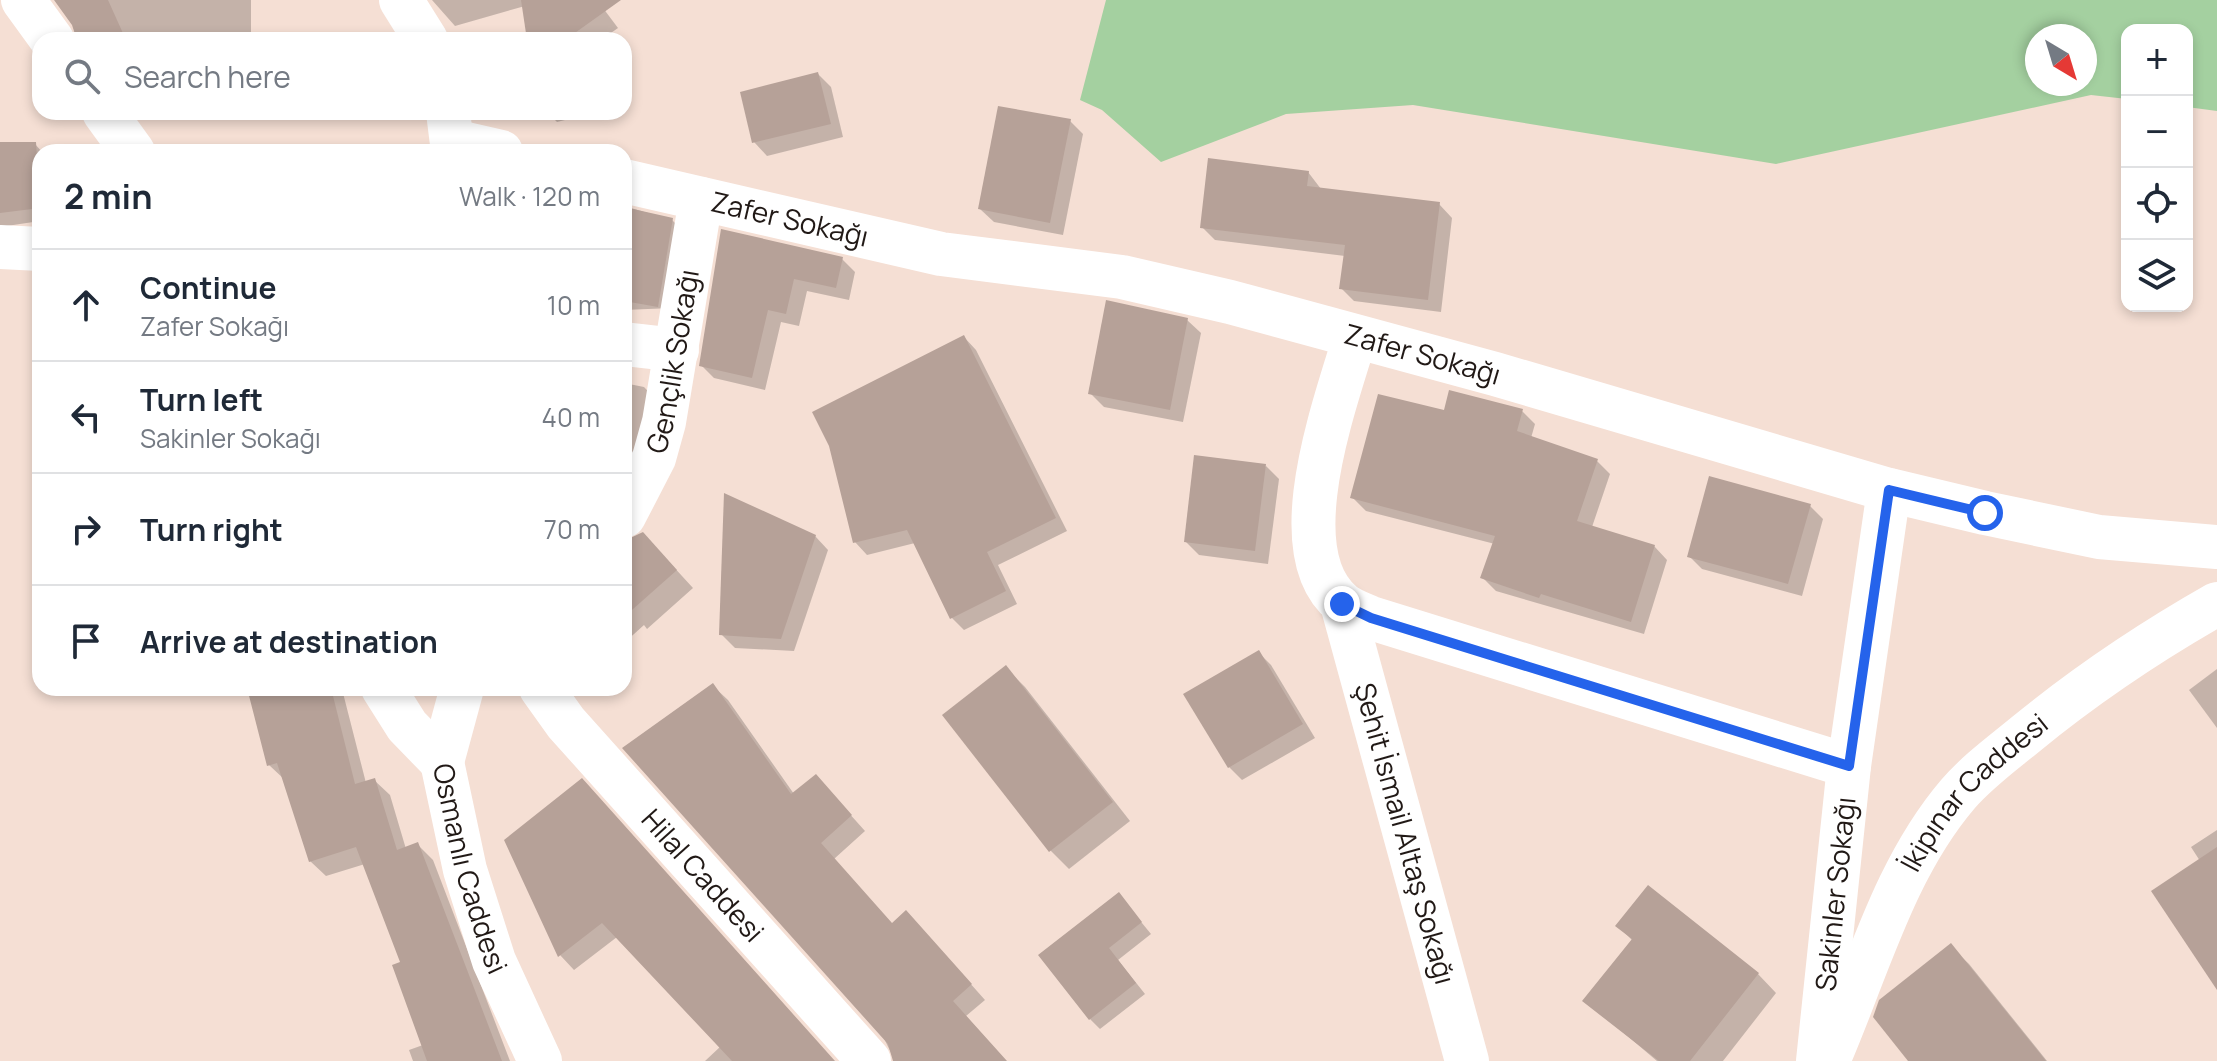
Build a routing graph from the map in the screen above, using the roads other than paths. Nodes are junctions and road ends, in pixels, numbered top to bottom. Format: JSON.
{"nodes":[{"id":1,"x":23,"y":0,"type":"edge"},
{"id":2,"x":401,"y":0,"type":"edge"},
{"id":3,"x":46,"y":32,"type":"edge"},
{"id":4,"x":421,"y":32,"type":"edge"},
{"id":5,"x":110,"y":120,"type":"edge"},
{"id":6,"x":452,"y":135,"type":"edge"},
{"id":7,"x":127,"y":144,"type":"edge"},
{"id":8,"x":478,"y":144,"type":"edge"},
{"id":9,"x":632,"y":183,"type":"edge"},
{"id":10,"x":701,"y":199,"type":"junction"},
{"id":11,"x":0,"y":247,"type":"edge"},
{"id":12,"x":32,"y":249,"type":"edge"},
{"id":13,"x":1355,"y":337,"type":"junction"},
{"id":14,"x":632,"y":345,"type":"edge"},
{"id":15,"x":677,"y":350,"type":"junction"},
{"id":16,"x":1889,"y":490,"type":"junction"},
{"id":17,"x":632,"y":501,"type":"edge"},
{"id":18,"x":2217,"y":547,"type":"edge"},
{"id":19,"x":1342,"y":604,"type":"junction"},
{"id":20,"x":2217,"y":604,"type":"edge"},
{"id":21,"x":388,"y":696,"type":"edge"},
{"id":22,"x":460,"y":696,"type":"edge"},
{"id":23,"x":547,"y":696,"type":"edge"},
{"id":24,"x":442,"y":762,"type":"junction"},
{"id":25,"x":1849,"y":766,"type":"junction"},
{"id":26,"x":540,"y":1061,"type":"edge"},
{"id":27,"x":869,"y":1061,"type":"edge"},
{"id":28,"x":1467,"y":1061,"type":"edge"},
{"id":29,"x":1818,"y":1061,"type":"edge"},
{"id":30,"x":1828,"y":1061,"type":"edge"}],
"edges":[{"from":1,"to":3,"type":"street"},
{"from":2,"to":4,"type":"street"},
{"from":5,"to":7,"type":"street"},
{"from":6,"to":8,"type":"street"},
{"from":9,"to":10,"type":"street","name":"Zafer Sokağı"},
{"from":10,"to":13,"type":"street","name":"Zafer Sokağı"},
{"from":10,"to":15,"type":"street","name":"Gençlik Sokağı"},
{"from":11,"to":12,"type":"street"},
{"from":13,"to":16,"type":"street","name":"Zafer Sokağı"},
{"from":13,"to":19,"type":"street","name":"Şehit İsmail Altaş Sokağı"},
{"from":14,"to":15,"type":"street"},
{"from":15,"to":17,"type":"street","name":"Gençlik Sokağı"},
{"from":16,"to":18,"type":"street","name":"Zafer Sokağı"},
{"from":16,"to":25,"type":"street","name":"Sakinler Sokağı"},
{"from":19,"to":25,"type":"street"},
{"from":19,"to":28,"type":"street","name":"Şehit İsmail Altaş Sokağı"},
{"from":20,"to":30,"type":"street","name":"İkipınar Caddesi"},
{"from":21,"to":24,"type":"street","name":"Osmanlı Caddesi"},
{"from":22,"to":24,"type":"street"},
{"from":23,"to":27,"type":"street","name":"Hilal Caddesi"},
{"from":24,"to":26,"type":"street","name":"Osmanlı Caddesi"},
{"from":25,"to":29,"type":"street","name":"Sakinler Sokağı"}]}
